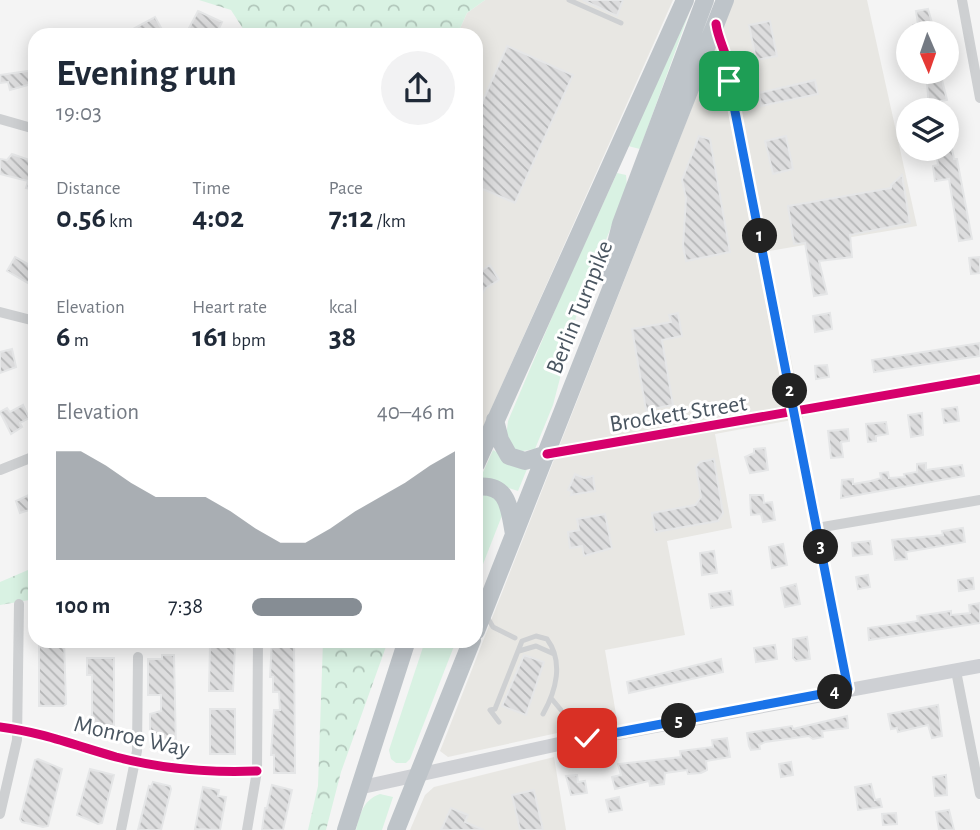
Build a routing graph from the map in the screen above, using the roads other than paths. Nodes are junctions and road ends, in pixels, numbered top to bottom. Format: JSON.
{"nodes":[{"id":1,"x":569,"y":0,"type":"edge"},
{"id":2,"x":685,"y":0,"type":"edge"},
{"id":3,"x":705,"y":0,"type":"edge"},
{"id":4,"x":725,"y":0,"type":"edge"},
{"id":5,"x":962,"y":0,"type":"edge"},
{"id":6,"x":621,"y":23,"type":"dead end"},
{"id":7,"x":716,"y":24,"type":"junction"},
{"id":8,"x":696,"y":76,"type":"junction"},
{"id":9,"x":729,"y":81,"type":"junction"},
{"id":10,"x":980,"y":98,"type":"edge"},
{"id":11,"x":0,"y":120,"type":"edge"},
{"id":12,"x":28,"y":127,"type":"edge"},
{"id":13,"x":614,"y":154,"type":"junction"},
{"id":14,"x":637,"y":182,"type":"junction"},
{"id":15,"x":612,"y":289,"type":"junction"},
{"id":16,"x":0,"y":312,"type":"edge"},
{"id":17,"x":28,"y":319,"type":"edge"},
{"id":18,"x":980,"y":379,"type":"edge"},
{"id":19,"x":794,"y":413,"type":"junction"},
{"id":20,"x":495,"y":420,"type":"junction"},
{"id":21,"x":483,"y":448,"type":"edge"},
{"id":22,"x":547,"y":454,"type":"junction"},
{"id":23,"x":28,"y":459,"type":"edge"},
{"id":24,"x":0,"y":470,"type":"edge"},
{"id":25,"x":483,"y":488,"type":"edge"},
{"id":26,"x":980,"y":500,"type":"edge"},
{"id":27,"x":817,"y":528,"type":"junction"},
{"id":28,"x":514,"y":534,"type":"junction"},
{"id":29,"x":19,"y":604,"type":"dead end"},
{"id":30,"x":484,"y":611,"type":"joint"},
{"id":31,"x":516,"y":638,"type":"dead end"},
{"id":32,"x":258,"y":648,"type":"edge"},
{"id":33,"x":404,"y":648,"type":"edge"},
{"id":34,"x":469,"y":648,"type":"edge"},
{"id":35,"x":138,"y":657,"type":"dead end"},
{"id":36,"x":980,"y":666,"type":"edge"},
{"id":37,"x":956,"y":671,"type":"junction"},
{"id":38,"x":848,"y":689,"type":"junction"},
{"id":39,"x":551,"y":698,"type":"junction"},
{"id":40,"x":561,"y":710,"type":"dead end"},
{"id":41,"x":543,"y":714,"type":"dead end"},
{"id":42,"x":499,"y":722,"type":"dead end"},
{"id":43,"x":0,"y":727,"type":"edge"},
{"id":44,"x":18,"y":729,"type":"junction"},
{"id":45,"x":136,"y":761,"type":"junction"},
{"id":46,"x":257,"y":771,"type":"junction"},
{"id":47,"x":419,"y":775,"type":"junction"},
{"id":48,"x":358,"y":788,"type":"junction"},
{"id":49,"x":980,"y":794,"type":"edge"},
{"id":50,"x":0,"y":814,"type":"edge"},
{"id":51,"x":121,"y":830,"type":"edge"},
{"id":52,"x":247,"y":830,"type":"edge"},
{"id":53,"x":346,"y":830,"type":"edge"},
{"id":54,"x":396,"y":830,"type":"edge"}],
"edges":[{"from":1,"to":6,"type":"lane"},
{"from":2,"to":13,"type":"highway","name":"Berlin Turnpike"},
{"from":3,"to":14,"type":"highway"},
{"from":4,"to":7,"type":"highway","name":"Berlin Turnpike"},
{"from":5,"to":10,"type":"street"},
{"from":7,"to":8,"type":"highway","name":"Berlin Turnpike"},
{"from":7,"to":9,"type":"street"},
{"from":8,"to":9,"type":"street"},
{"from":8,"to":15,"type":"highway","name":"Berlin Turnpike"},
{"from":9,"to":19,"type":"street"},
{"from":11,"to":12,"type":"street"},
{"from":13,"to":14,"type":"highway"},
{"from":13,"to":20,"type":"highway","name":"Berlin Turnpike"},
{"from":14,"to":15,"type":"highway"},
{"from":15,"to":22,"type":"highway","name":"Berlin Turnpike"},
{"from":16,"to":17,"type":"street"},
{"from":18,"to":19,"type":"street","name":"Brockett Street"},
{"from":19,"to":22,"type":"street","name":"Brockett Street"},
{"from":19,"to":27,"type":"street"},
{"from":20,"to":21,"type":"highway","name":"Berlin Turnpike"},
{"from":20,"to":22,"type":"highway"},
{"from":22,"to":28,"type":"highway","name":"Berlin Turnpike"},
{"from":23,"to":24,"type":"street"},
{"from":25,"to":28,"type":"highway"},
{"from":26,"to":27,"type":"street"},
{"from":27,"to":38,"type":"street"},
{"from":28,"to":30,"type":"highway","name":"Berlin Turnpike"},
{"from":29,"to":44,"type":"street"},
{"from":30,"to":31,"type":"lane"},
{"from":32,"to":46,"type":"street"},
{"from":33,"to":48,"type":"highway"},
{"from":34,"to":47,"type":"highway"},
{"from":35,"to":45,"type":"street"},
{"from":36,"to":37,"type":"main road"},
{"from":37,"to":38,"type":"main road"},
{"from":37,"to":49,"type":"street"},
{"from":38,"to":47,"type":"main road"},
{"from":39,"to":40,"type":"lane"},
{"from":39,"to":41,"type":"lane"},
{"from":39,"to":42,"type":"lane"},
{"from":43,"to":44,"type":"street","name":"Monroe Way"},
{"from":44,"to":45,"type":"street","name":"Monroe Way"},
{"from":44,"to":50,"type":"street"},
{"from":45,"to":46,"type":"street","name":"Monroe Way"},
{"from":45,"to":51,"type":"street"},
{"from":46,"to":52,"type":"street"},
{"from":47,"to":48,"type":"main road"},
{"from":47,"to":54,"type":"highway"},
{"from":48,"to":53,"type":"highway"}]}
